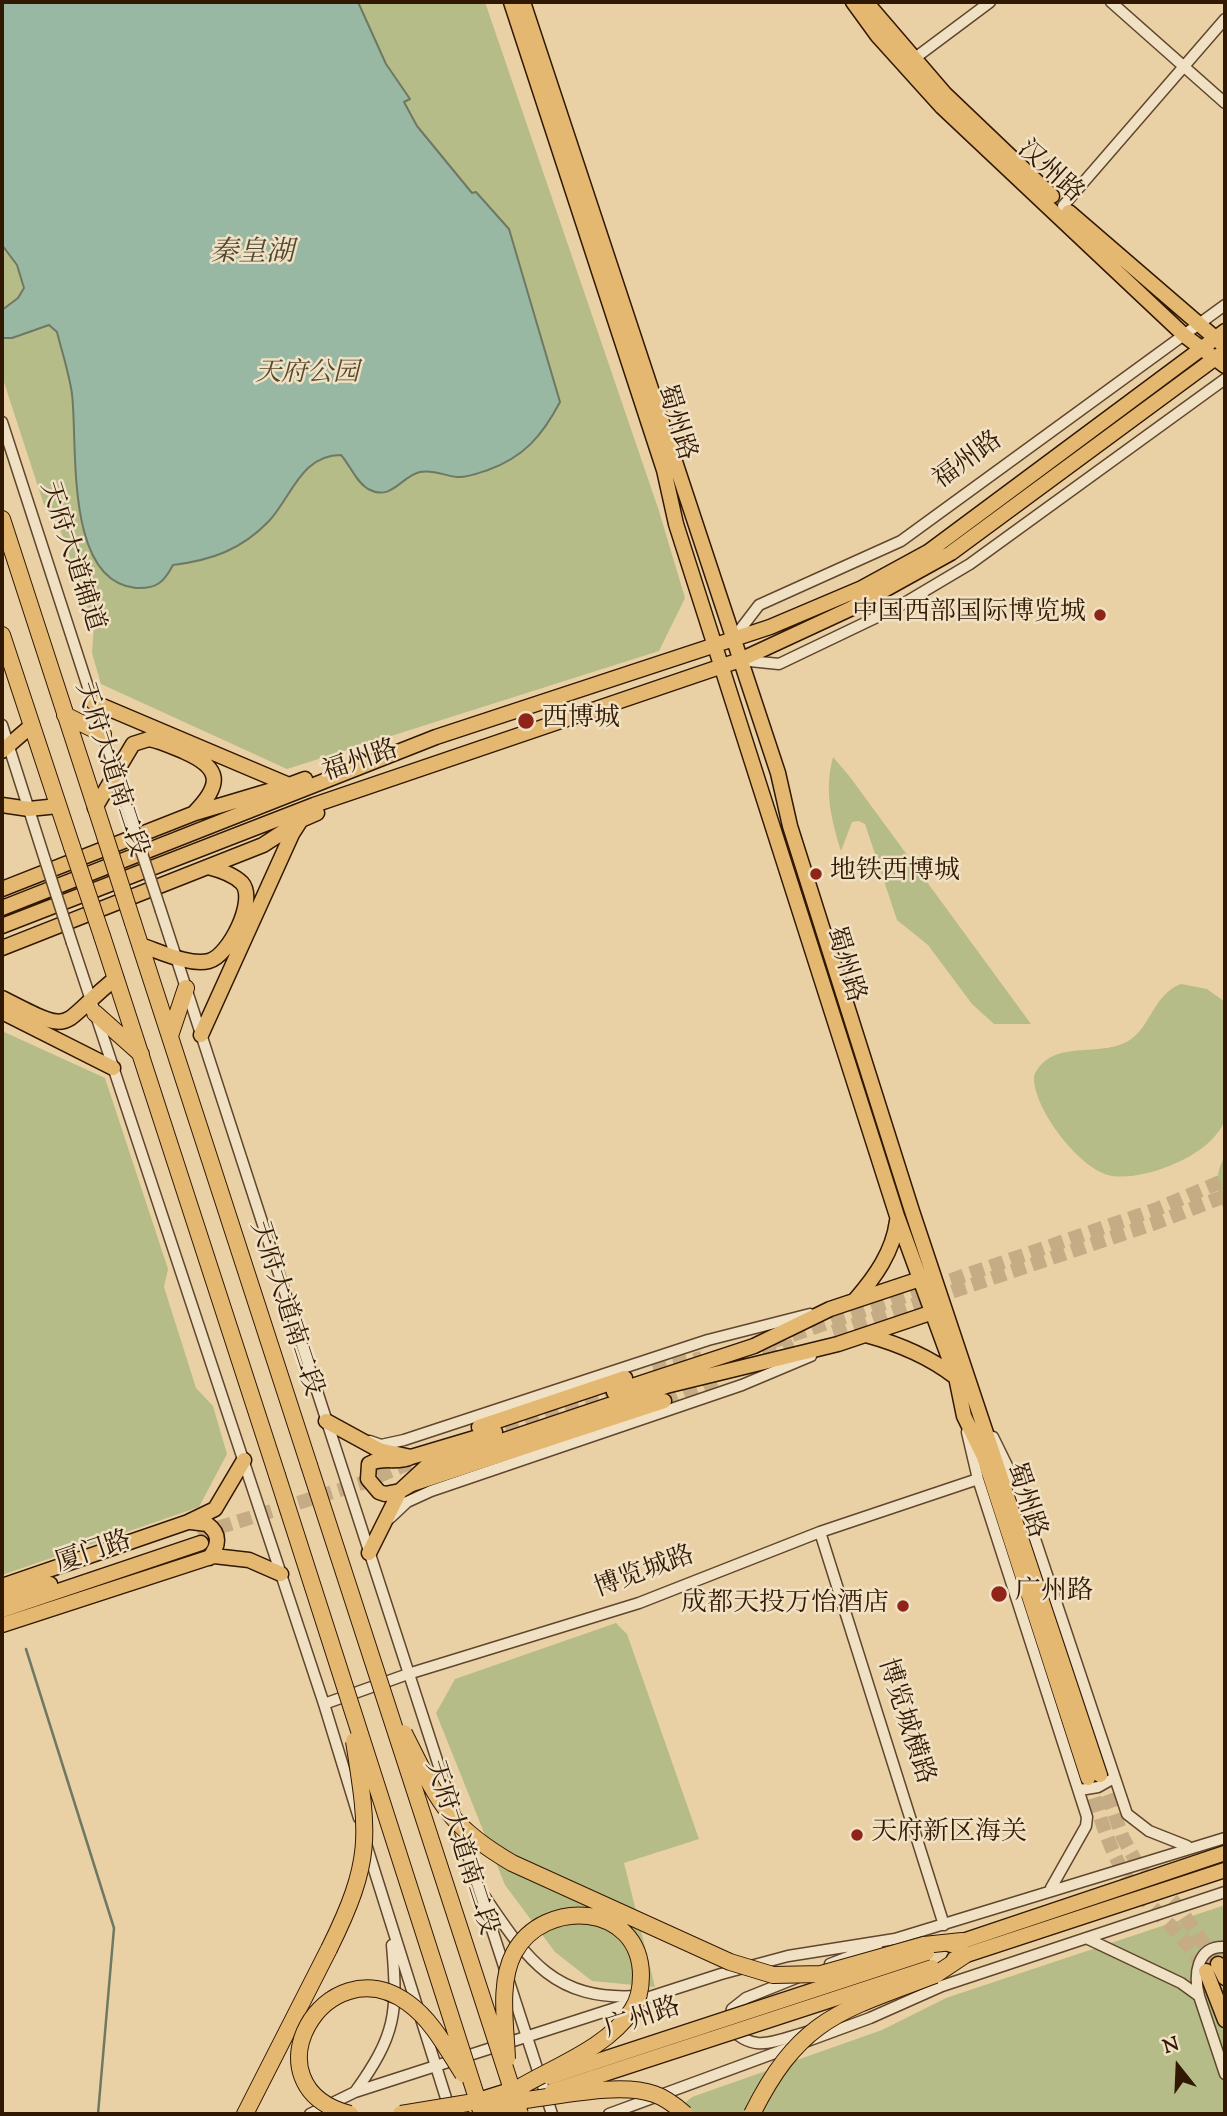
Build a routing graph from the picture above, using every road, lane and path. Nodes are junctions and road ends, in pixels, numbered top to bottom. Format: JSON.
{"nodes":[{"id":1,"x":511,"y":2,"type":"edge"},
{"id":2,"x":523,"y":2,"type":"edge"},
{"id":3,"x":853,"y":2,"type":"edge"},
{"id":4,"x":866,"y":2,"type":"edge"},
{"id":5,"x":990,"y":2,"type":"edge"},
{"id":6,"x":1111,"y":2,"type":"edge"},
{"id":7,"x":1225,"y":19,"type":"edge"},
{"id":8,"x":909,"y":64,"type":"junction"},
{"id":9,"x":1184,"y":69,"type":"junction"},
{"id":10,"x":1225,"y":103,"type":"edge"},
{"id":11,"x":1063,"y":206,"type":"junction"},
{"id":12,"x":1225,"y":305,"type":"edge"},
{"id":13,"x":1200,"y":326,"type":"junction"},
{"id":14,"x":1185,"y":336,"type":"junction"},
{"id":15,"x":1222,"y":339,"type":"edge"},
{"id":16,"x":1201,"y":350,"type":"junction"},
{"id":17,"x":1222,"y":359,"type":"edge"},
{"id":18,"x":1225,"y":379,"type":"edge"},
{"id":19,"x":2,"y":422,"type":"edge"},
{"id":20,"x":2,"y":519,"type":"edge"},
{"id":21,"x":2,"y":635,"type":"edge"},
{"id":22,"x":733,"y":639,"type":"junction"},
{"id":23,"x":716,"y":645,"type":"junction"},
{"id":24,"x":740,"y":660,"type":"junction"},
{"id":25,"x":723,"y":666,"type":"junction"},
{"id":26,"x":93,"y":702,"type":"junction"},
{"id":27,"x":65,"y":715,"type":"junction"},
{"id":28,"x":2,"y":725,"type":"edge"},
{"id":29,"x":31,"y":726,"type":"junction"},
{"id":30,"x":103,"y":734,"type":"junction"},
{"id":31,"x":436,"y":737,"type":"junction"},
{"id":32,"x":5,"y":747,"type":"edge"},
{"id":33,"x":431,"y":765,"type":"junction"},
{"id":34,"x":116,"y":772,"type":"junction"},
{"id":35,"x":289,"y":785,"type":"junction"},
{"id":36,"x":2,"y":805,"type":"edge"},
{"id":37,"x":58,"y":806,"type":"junction"},
{"id":38,"x":96,"y":808,"type":"junction"},
{"id":39,"x":29,"y":809,"type":"junction"},
{"id":40,"x":195,"y":813,"type":"junction"},
{"id":41,"x":301,"y":820,"type":"junction"},
{"id":42,"x":208,"y":867,"type":"junction"},
{"id":43,"x":2,"y":889,"type":"edge"},
{"id":44,"x":2,"y":908,"type":"edge"},
{"id":45,"x":2,"y":926,"type":"edge"},
{"id":46,"x":140,"y":945,"type":"junction"},
{"id":47,"x":5,"y":948,"type":"edge"},
{"id":48,"x":175,"y":956,"type":"junction"},
{"id":49,"x":116,"y":978,"type":"junction"},
{"id":50,"x":186,"y":988,"type":"junction"},
{"id":51,"x":2,"y":998,"type":"edge"},
{"id":52,"x":93,"y":1006,"type":"junction"},
{"id":53,"x":2,"y":1012,"type":"edge"},
{"id":54,"x":201,"y":1035,"type":"junction"},
{"id":55,"x":170,"y":1036,"type":"junction"},
{"id":56,"x":141,"y":1054,"type":"junction"},
{"id":57,"x":113,"y":1068,"type":"junction"},
{"id":58,"x":897,"y":1216,"type":"junction"},
{"id":59,"x":927,"y":1276,"type":"junction"},
{"id":60,"x":854,"y":1301,"type":"junction"},
{"id":61,"x":830,"y":1309,"type":"junction"},
{"id":62,"x":939,"y":1310,"type":"junction"},
{"id":63,"x":865,"y":1335,"type":"junction"},
{"id":64,"x":838,"y":1344,"type":"junction"},
{"id":65,"x":653,"y":1369,"type":"tunnel mouth"},
{"id":66,"x":956,"y":1377,"type":"junction"},
{"id":67,"x":664,"y":1401,"type":"tunnel mouth"},
{"id":68,"x":964,"y":1416,"type":"junction"},
{"id":69,"x":326,"y":1421,"type":"junction"},
{"id":70,"x":357,"y":1437,"type":"junction"},
{"id":71,"x":379,"y":1450,"type":"junction"},
{"id":72,"x":411,"y":1457,"type":"junction"},
{"id":73,"x":244,"y":1460,"type":"junction"},
{"id":74,"x":978,"y":1479,"type":"junction"},
{"id":75,"x":400,"y":1491,"type":"junction"},
{"id":76,"x":188,"y":1522,"type":"junction"},
{"id":77,"x":385,"y":1522,"type":"junction"},
{"id":78,"x":820,"y":1532,"type":"junction"},
{"id":79,"x":369,"y":1553,"type":"junction"},
{"id":80,"x":209,"y":1558,"type":"junction"},
{"id":81,"x":281,"y":1574,"type":"junction"},
{"id":82,"x":2,"y":1586,"type":"edge"},
{"id":83,"x":2,"y":1600,"type":"edge"},
{"id":84,"x":2,"y":1610,"type":"edge"},
{"id":85,"x":2,"y":1625,"type":"edge"},
{"id":86,"x":408,"y":1674,"type":"junction"},
{"id":87,"x":346,"y":1687,"type":"junction"},
{"id":88,"x":381,"y":1688,"type":"junction"},
{"id":89,"x":324,"y":1704,"type":"junction"},
{"id":90,"x":1096,"y":1780,"type":"junction"},
{"id":91,"x":1225,"y":1838,"type":"edge"},
{"id":92,"x":1190,"y":1846,"type":"junction"},
{"id":93,"x":1225,"y":1853,"type":"edge"},
{"id":94,"x":1225,"y":1870,"type":"edge"},
{"id":95,"x":478,"y":1886,"type":"junction"},
{"id":96,"x":1050,"y":1890,"type":"junction"},
{"id":97,"x":1225,"y":1892,"type":"edge"},
{"id":98,"x":390,"y":1922,"type":"junction"},
{"id":99,"x":944,"y":1925,"type":"junction"},
{"id":100,"x":1086,"y":1938,"type":"junction"},
{"id":101,"x":895,"y":1939,"type":"junction"},
{"id":102,"x":1225,"y":1947,"type":"edge"},
{"id":103,"x":964,"y":1948,"type":"junction"},
{"id":104,"x":932,"y":1965,"type":"junction"},
{"id":105,"x":1216,"y":1971,"type":"tunnel mouth"},
{"id":106,"x":654,"y":1995,"type":"junction"},
{"id":107,"x":1199,"y":1996,"type":"junction"},
{"id":108,"x":1225,"y":2020,"type":"edge"},
{"id":109,"x":526,"y":2036,"type":"junction"},
{"id":110,"x":433,"y":2067,"type":"junction"},
{"id":111,"x":1225,"y":2074,"type":"edge"},
{"id":112,"x":355,"y":2092,"type":"junction"},
{"id":113,"x":517,"y":2093,"type":"edge"},
{"id":114,"x":651,"y":2099,"type":"junction"},
{"id":115,"x":476,"y":2105,"type":"edge"},
{"id":116,"x":244,"y":2114,"type":"edge"},
{"id":117,"x":310,"y":2114,"type":"edge"},
{"id":118,"x":350,"y":2114,"type":"edge"},
{"id":119,"x":401,"y":2114,"type":"edge"},
{"id":120,"x":435,"y":2114,"type":"edge"},
{"id":121,"x":451,"y":2114,"type":"edge"},
{"id":122,"x":552,"y":2114,"type":"edge"},
{"id":123,"x":609,"y":2114,"type":"edge"},
{"id":124,"x":635,"y":2114,"type":"edge"},
{"id":125,"x":685,"y":2114,"type":"edge"},
{"id":126,"x":752,"y":2114,"type":"edge"}],
"edges":[{"from":1,"to":23,"type":"main road","name":"蜀州路"},
{"from":2,"to":22,"type":"main road","name":"蜀州路"},
{"from":3,"to":8,"type":"main road","name":"汉州路"},
{"from":4,"to":8,"type":"main road","name":"汉州路"},
{"from":5,"to":8,"type":"street"},
{"from":6,"to":9,"type":"street"},
{"from":7,"to":9,"type":"street"},
{"from":8,"to":11,"type":"main road","name":"汉州路"},
{"from":8,"to":14,"type":"main road","name":"汉州路"},
{"from":9,"to":10,"type":"street"},
{"from":9,"to":11,"type":"street"},
{"from":11,"to":13,"type":"main road","name":"汉州路"},
{"from":12,"to":13,"type":"street","name":"福州路"},
{"from":13,"to":14,"type":"street","name":"福州路"},
{"from":13,"to":15,"type":"main road","name":"汉州路"},
{"from":14,"to":16,"type":"main road","name":"汉州路"},
{"from":14,"to":22,"type":"street","name":"福州路"},
{"from":15,"to":16,"type":"main road","name":"福州路"},
{"from":16,"to":17,"type":"main road","name":"汉州路"},
{"from":16,"to":22,"type":"main road","name":"福州路"},
{"from":17,"to":24,"type":"main road","name":"福州路"},
{"from":18,"to":24,"type":"street","name":"福州路"},
{"from":19,"to":26,"type":"street","name":"天府大道辅道"},
{"from":20,"to":27,"type":"highway","name":"天府大道南二段"},
{"from":21,"to":29,"type":"highway"},
{"from":22,"to":23,"type":"main road","name":"福州路"},
{"from":22,"to":24,"type":"main road","name":"蜀州路"},
{"from":23,"to":25,"type":"main road","name":"蜀州路"},
{"from":23,"to":31,"type":"main road","name":"福州路"},
{"from":24,"to":25,"type":"main road","name":"福州路"},
{"from":24,"to":59,"type":"main road","name":"蜀州路"},
{"from":25,"to":33,"type":"main road","name":"福州路"},
{"from":25,"to":58,"type":"main road","name":"蜀州路"},
{"from":26,"to":30,"type":"street","name":"天府大道辅道"},
{"from":26,"to":35,"type":"main road"},
{"from":27,"to":30,"type":"highway"},
{"from":27,"to":38,"type":"highway","name":"天府大道南二段"},
{"from":28,"to":32,"type":"street"},
{"from":29,"to":32,"type":"main road"},
{"from":29,"to":37,"type":"highway"},
{"from":30,"to":34,"type":"street","name":"天府大道辅道"},
{"from":31,"to":35,"type":"main road"},
{"from":31,"to":44,"type":"main road","name":"福州路"},
{"from":32,"to":39,"type":"street"},
{"from":33,"to":41,"type":"main road"},
{"from":33,"to":45,"type":"main road","name":"福州路"},
{"from":34,"to":38,"type":"main road"},
{"from":34,"to":40,"type":"main road"},
{"from":34,"to":48,"type":"street","name":"天府大道辅道","bridge":true},
{"from":35,"to":40,"type":"main road"},
{"from":36,"to":39,"type":"main road"},
{"from":37,"to":39,"type":"main road"},
{"from":37,"to":49,"type":"highway","bridge":true},
{"from":38,"to":46,"type":"highway","name":"天府大道南二段","bridge":true},
{"from":39,"to":52,"type":"street","bridge":true},
{"from":40,"to":43,"type":"main road"},
{"from":41,"to":42,"type":"main road"},
{"from":41,"to":54,"type":"main road"},
{"from":42,"to":47,"type":"main road"},
{"from":42,"to":48,"type":"main road"},
{"from":46,"to":48,"type":"main road"},
{"from":46,"to":55,"type":"highway","name":"天府大道南二段"},
{"from":48,"to":50,"type":"street","name":"天府大道辅道"},
{"from":49,"to":52,"type":"main road"},
{"from":49,"to":56,"type":"highway"},
{"from":50,"to":54,"type":"street","name":"天府大道辅道"},
{"from":50,"to":55,"type":"highway"},
{"from":51,"to":52,"type":"main road"},
{"from":52,"to":56,"type":"highway"},
{"from":52,"to":57,"type":"street"},
{"from":53,"to":57,"type":"main road"},
{"from":54,"to":69,"type":"street","name":"天府大道辅道"},
{"from":55,"to":88,"type":"highway","name":"天府大道南二段","bridge":true},
{"from":56,"to":87,"type":"highway","bridge":true},
{"from":57,"to":73,"type":"street"},
{"from":58,"to":59,"type":"main road","name":"蜀州路"},
{"from":58,"to":60,"type":"main road"},
{"from":59,"to":60,"type":"main road"},
{"from":59,"to":62,"type":"main road","name":"蜀州路"},
{"from":60,"to":61,"type":"main road"},
{"from":61,"to":70,"type":"street"},
{"from":61,"to":72,"type":"main road"},
{"from":62,"to":63,"type":"main road"},
{"from":62,"to":66,"type":"main road","name":"蜀州路"},
{"from":62,"to":90,"type":"main road","name":"蜀州路"},
{"from":63,"to":64,"type":"main road"},
{"from":63,"to":66,"type":"main road"},
{"from":64,"to":75,"type":"main road"},
{"from":64,"to":77,"type":"street"},
{"from":65,"to":71,"type":"main road"},
{"from":66,"to":68,"type":"main road","name":"蜀州路"},
{"from":67,"to":75,"type":"main road"},
{"from":68,"to":74,"type":"street"},
{"from":68,"to":90,"type":"main road","name":"蜀州路"},
{"from":69,"to":70,"type":"main road"},
{"from":69,"to":79,"type":"street","name":"天府大道辅道"},
{"from":70,"to":71,"type":"main road"},
{"from":71,"to":72,"type":"main road"},
{"from":72,"to":75,"type":"main road"},
{"from":73,"to":76,"type":"main road"},
{"from":73,"to":81,"type":"street"},
{"from":74,"to":78,"type":"street","name":"博览城路"},
{"from":74,"to":90,"type":"street"},
{"from":75,"to":77,"type":"main road"},
{"from":76,"to":80,"type":"main road"},
{"from":76,"to":82,"type":"main road"},
{"from":77,"to":79,"type":"main road"},
{"from":78,"to":86,"type":"street","name":"博览城路"},
{"from":78,"to":99,"type":"street","name":"博览城横路"},
{"from":79,"to":86,"type":"street","name":"天府大道辅道"},
{"from":80,"to":81,"type":"main road"},
{"from":80,"to":85,"type":"main road"},
{"from":81,"to":89,"type":"street"},
{"from":83,"to":84,"type":"main road","name":"厦门路"},
{"from":86,"to":89,"type":"street","name":"博览城路"},
{"from":86,"to":95,"type":"street","name":"天府大道辅道"},
{"from":87,"to":115,"type":"highway","bridge":true},
{"from":87,"to":116,"type":"highway","bridge":true},
{"from":88,"to":104,"type":"highway","bridge":true},
{"from":88,"to":113,"type":"highway","name":"天府大道南二段","bridge":true},
{"from":89,"to":98,"type":"street"},
{"from":90,"to":92,"type":"street"},
{"from":90,"to":96,"type":"street"},
{"from":91,"to":92,"type":"street"},
{"from":92,"to":96,"type":"street"},
{"from":93,"to":103,"type":"main road"},
{"from":94,"to":103,"type":"main road"},
{"from":95,"to":106,"type":"street"},
{"from":95,"to":109,"type":"street","name":"天府大道辅道"},
{"from":96,"to":99,"type":"street"},
{"from":97,"to":100,"type":"street"},
{"from":98,"to":110,"type":"street"},
{"from":98,"to":112,"type":"street"},
{"from":99,"to":101,"type":"street"},
{"from":100,"to":104,"type":"street"},
{"from":100,"to":107,"type":"street"},
{"from":101,"to":104,"type":"street"},
{"from":101,"to":106,"type":"street"},
{"from":102,"to":107,"type":"street"},
{"from":103,"to":104,"type":"highway"},
{"from":103,"to":104,"type":"highway"},
{"from":104,"to":113,"type":"main road","name":"广州路","bridge":true},
{"from":104,"to":114,"type":"street"},
{"from":104,"to":126,"type":"highway","bridge":true},
{"from":105,"to":108,"type":"main road"},
{"from":106,"to":109,"type":"street"},
{"from":107,"to":111,"type":"street"},
{"from":109,"to":110,"type":"street"},
{"from":109,"to":122,"type":"street","name":"天府大道辅道"},
{"from":110,"to":112,"type":"street"},
{"from":110,"to":121,"type":"street"},
{"from":112,"to":117,"type":"street"},
{"from":113,"to":113,"type":"highway","bridge":true},
{"from":113,"to":115,"type":"main road","name":"广州路","bridge":true},
{"from":113,"to":125,"type":"highway","bridge":true},
{"from":114,"to":123,"type":"street"},
{"from":114,"to":124,"type":"street"},
{"from":115,"to":118,"type":"highway","bridge":true},
{"from":115,"to":119,"type":"highway","bridge":true},
{"from":115,"to":120,"type":"main road","name":"广州路","bridge":true}]}
